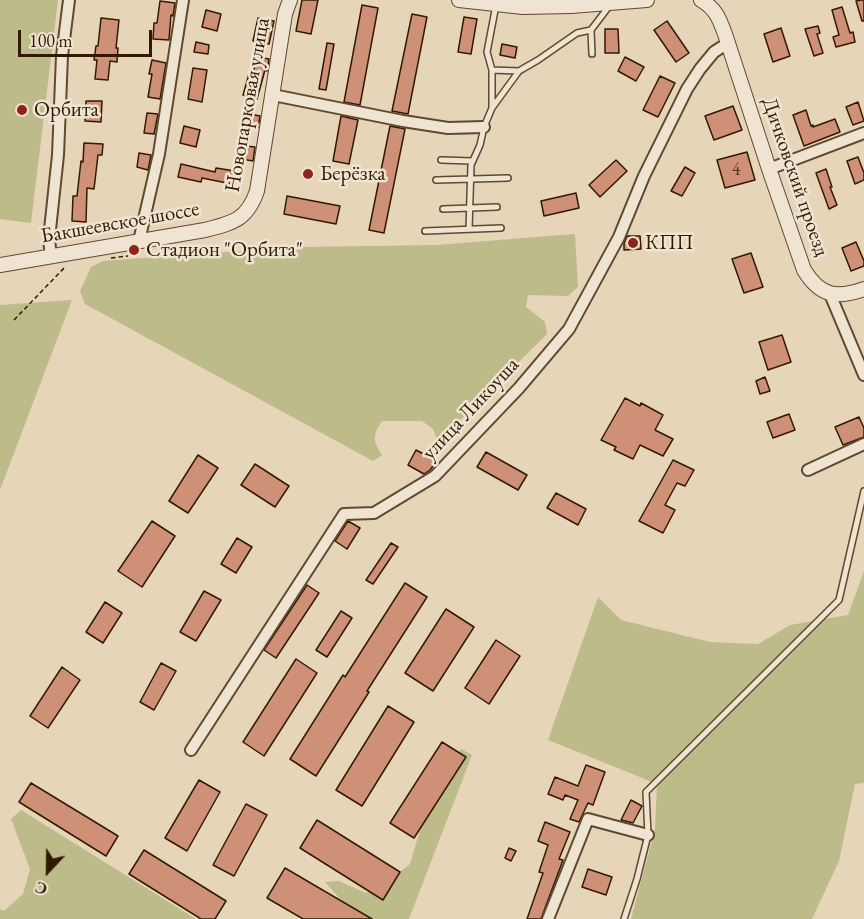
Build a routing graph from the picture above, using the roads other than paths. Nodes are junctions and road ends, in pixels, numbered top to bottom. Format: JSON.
{"nodes":[{"id":1,"x":69,"y":0,"type":"edge"},
{"id":2,"x":183,"y":0,"type":"edge"},
{"id":3,"x":290,"y":0,"type":"edge"},
{"id":4,"x":459,"y":0,"type":"edge"},
{"id":5,"x":639,"y":0,"type":"edge"},
{"id":6,"x":611,"y":3,"type":"junction"},
{"id":7,"x":496,"y":5,"type":"junction"},
{"id":8,"x":709,"y":5,"type":"edge"},
{"id":9,"x":591,"y":30,"type":"junction"},
{"id":10,"x":728,"y":43,"type":"junction"},
{"id":11,"x":592,"y":54,"type":"dead end"},
{"id":12,"x":492,"y":70,"type":"junction"},
{"id":13,"x":519,"y":71,"type":"junction"},
{"id":14,"x":273,"y":94,"type":"junction"},
{"id":15,"x":492,"y":108,"type":"junction"},
{"id":16,"x":484,"y":127,"type":"junction"},
{"id":17,"x":864,"y":133,"type":"edge"},
{"id":18,"x":441,"y":160,"type":"dead end"},
{"id":19,"x":472,"y":161,"type":"junction"},
{"id":20,"x":769,"y":169,"type":"junction"},
{"id":21,"x":508,"y":178,"type":"dead end"},
{"id":22,"x":470,"y":179,"type":"junction"},
{"id":23,"x":436,"y":180,"type":"dead end"},
{"id":24,"x":497,"y":207,"type":"dead end"},
{"id":25,"x":469,"y":208,"type":"junction"},
{"id":26,"x":443,"y":209,"type":"dead end"},
{"id":27,"x":244,"y":215,"type":"joint"},
{"id":28,"x":501,"y":228,"type":"dead end"},
{"id":29,"x":469,"y":229,"type":"junction"},
{"id":30,"x":424,"y":231,"type":"dead end"},
{"id":31,"x":139,"y":242,"type":"junction"},
{"id":32,"x":51,"y":257,"type":"junction"},
{"id":33,"x":0,"y":265,"type":"edge"},
{"id":34,"x":864,"y":289,"type":"edge"},
{"id":35,"x":830,"y":294,"type":"junction"},
{"id":36,"x":864,"y":375,"type":"edge"},
{"id":37,"x":864,"y":444,"type":"edge"},
{"id":38,"x":808,"y":470,"type":"dead end"},
{"id":39,"x":864,"y":491,"type":"edge"},
{"id":40,"x":191,"y":750,"type":"dead end"},
{"id":41,"x":648,"y":835,"type":"junction"},
{"id":42,"x":548,"y":919,"type":"edge"},
{"id":43,"x":624,"y":919,"type":"edge"}],
"edges":[{"from":1,"to":32,"type":"street"},
{"from":2,"to":31,"type":"street"},
{"from":3,"to":14,"type":"street","name":"Новопарковая улица"},
{"from":4,"to":7,"type":"street"},
{"from":5,"to":6,"type":"street"},
{"from":6,"to":7,"type":"street"},
{"from":6,"to":9,"type":"lane"},
{"from":7,"to":12,"type":"lane"},
{"from":8,"to":10,"type":"street","name":"Дичковский проезд"},
{"from":9,"to":11,"type":"lane"},
{"from":9,"to":13,"type":"lane"},
{"from":10,"to":20,"type":"street","name":"Дичковский проезд"},
{"from":10,"to":40,"type":"street","name":"улица Ликоуша"},
{"from":12,"to":13,"type":"lane"},
{"from":12,"to":15,"type":"lane"},
{"from":13,"to":15,"type":"lane"},
{"from":14,"to":16,"type":"street"},
{"from":14,"to":27,"type":"street","name":"Новопарковая улица"},
{"from":15,"to":16,"type":"lane"},
{"from":16,"to":19,"type":"lane"},
{"from":17,"to":20,"type":"street"},
{"from":18,"to":19,"type":"lane"},
{"from":19,"to":22,"type":"lane"},
{"from":20,"to":35,"type":"street","name":"Дичковский проезд"},
{"from":21,"to":22,"type":"lane"},
{"from":22,"to":23,"type":"lane"},
{"from":22,"to":25,"type":"lane"},
{"from":24,"to":25,"type":"lane"},
{"from":25,"to":26,"type":"lane"},
{"from":25,"to":29,"type":"lane"},
{"from":27,"to":31,"type":"street","name":"Бакшеевское шоссе"},
{"from":28,"to":29,"type":"lane"},
{"from":29,"to":30,"type":"lane"},
{"from":31,"to":32,"type":"street","name":"Бакшеевское шоссе"},
{"from":32,"to":33,"type":"street","name":"Бакшеевское шоссе"},
{"from":34,"to":35,"type":"street"},
{"from":35,"to":36,"type":"street","name":"Дичковский проезд"},
{"from":37,"to":38,"type":"street"},
{"from":39,"to":41,"type":"lane"},
{"from":41,"to":42,"type":"street"},
{"from":41,"to":43,"type":"lane"}]}
